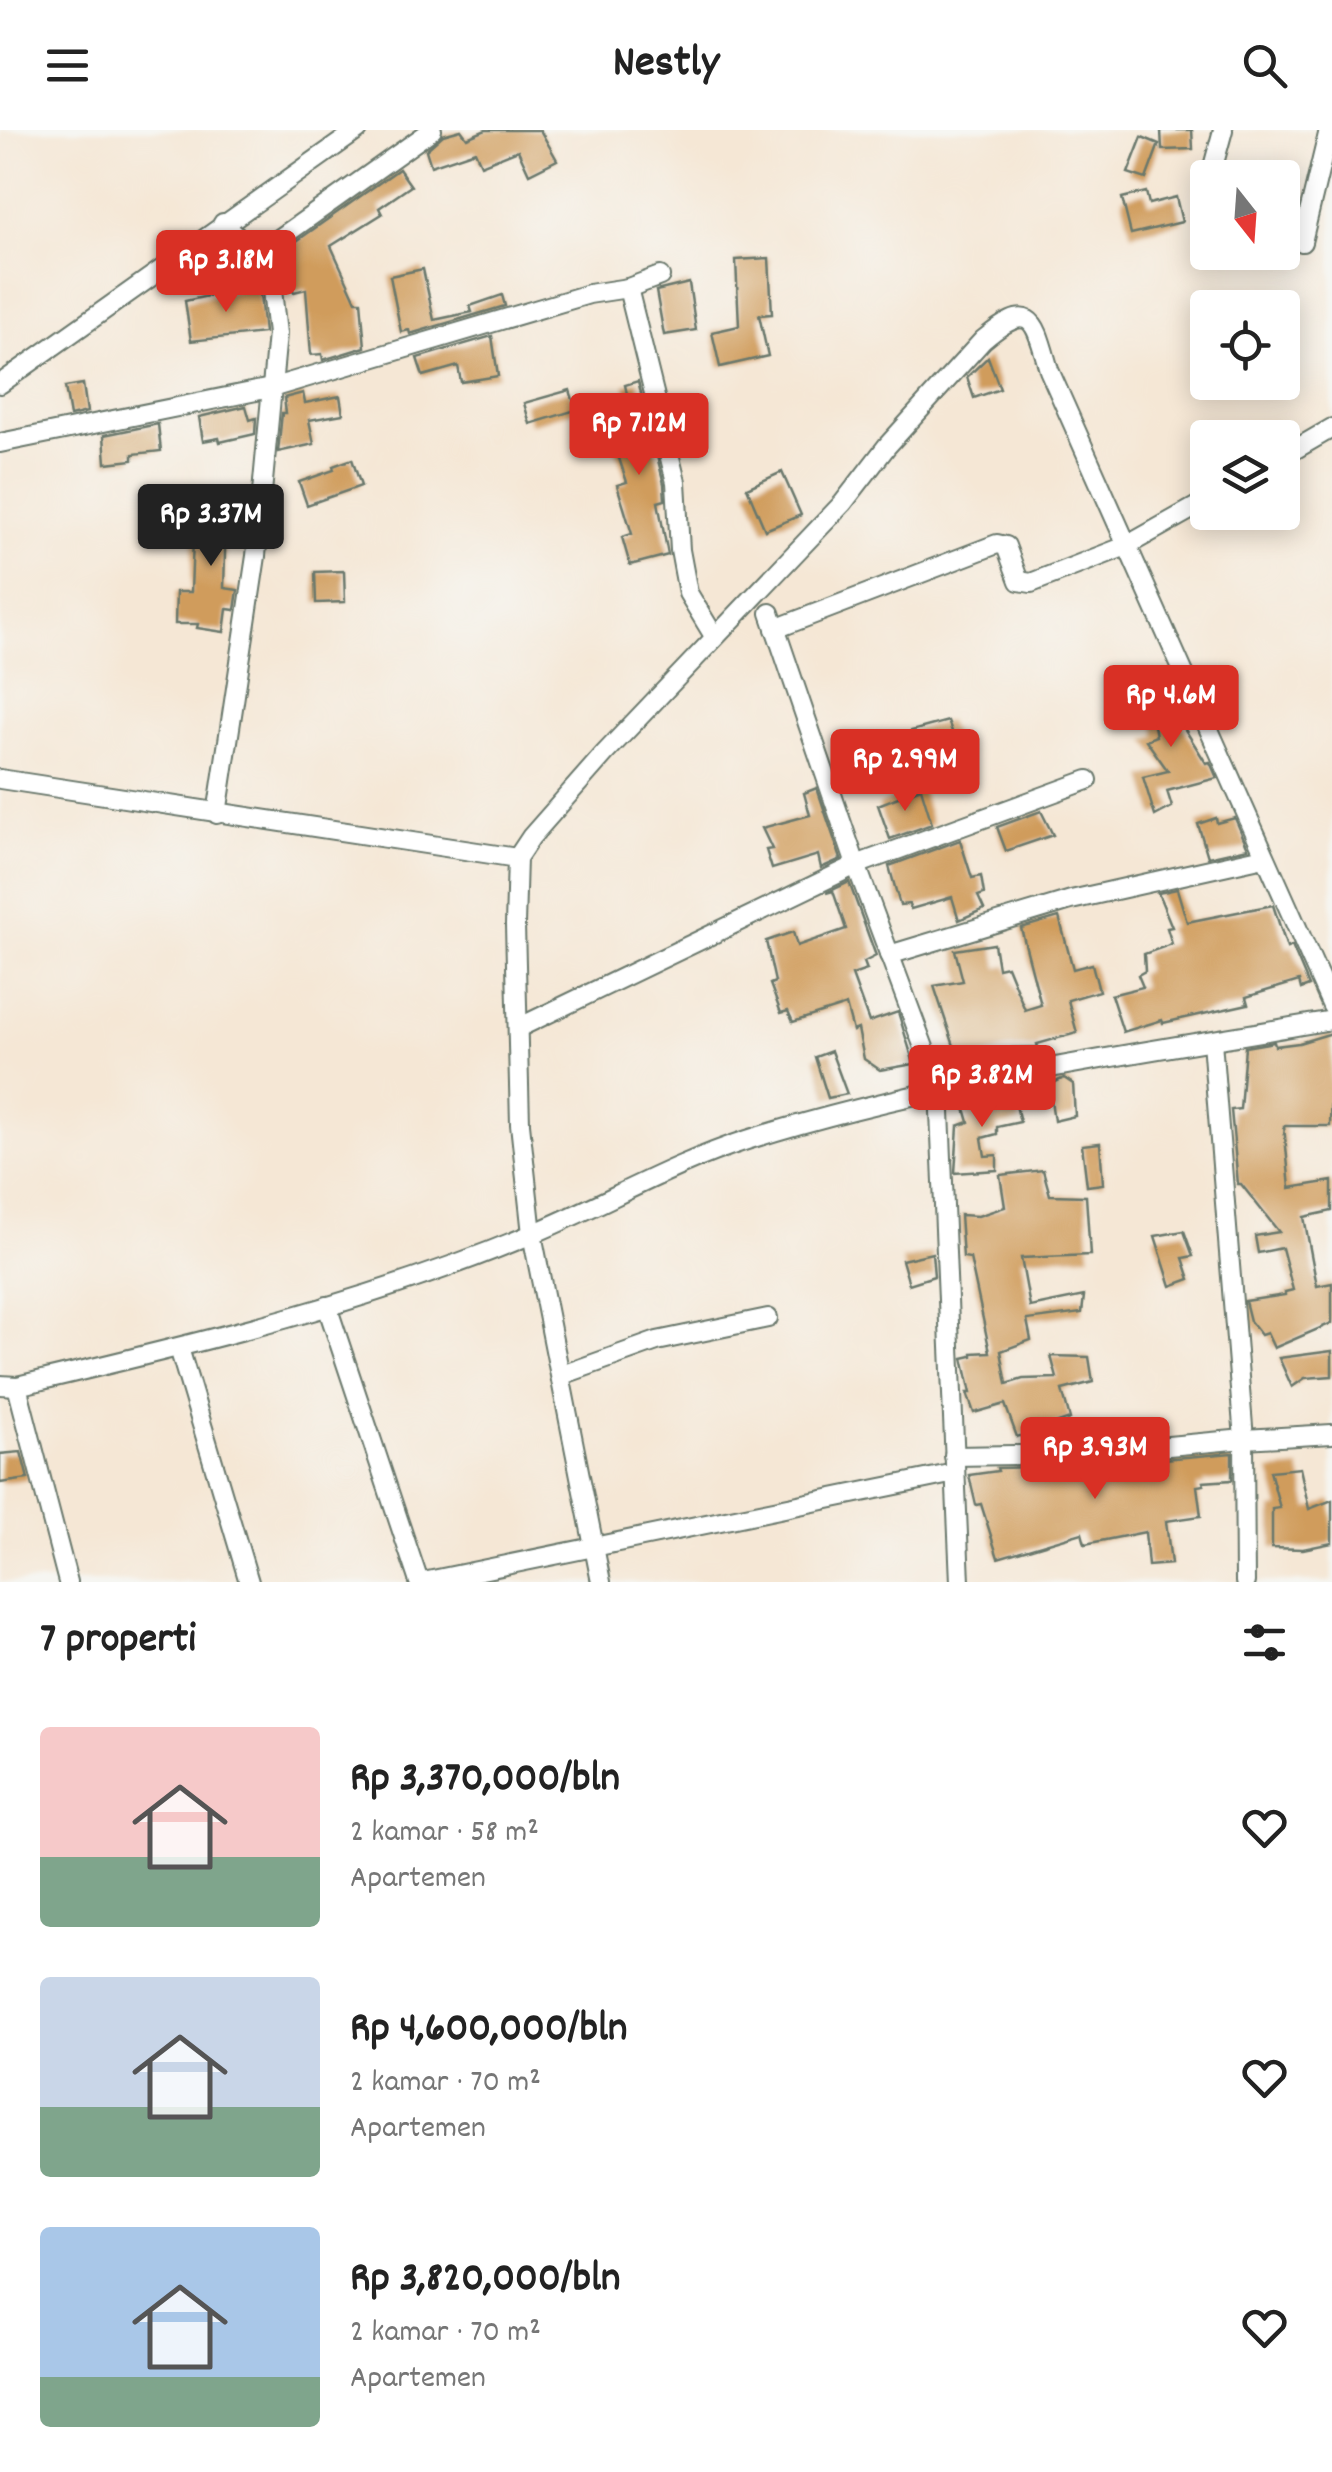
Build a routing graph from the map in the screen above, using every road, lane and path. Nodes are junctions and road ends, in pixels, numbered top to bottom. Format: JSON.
{"nodes":[{"id":1,"x":358,"y":130,"type":"edge"},
{"id":2,"x":432,"y":130,"type":"edge"},
{"id":3,"x":1223,"y":130,"type":"edge"},
{"id":4,"x":1329,"y":130,"type":"edge"},
{"id":5,"x":1215,"y":160,"type":"edge"},
{"id":6,"x":223,"y":223,"type":"junction"},
{"id":7,"x":1302,"y":242,"type":"dead end"},
{"id":8,"x":248,"y":248,"type":"junction"},
{"id":9,"x":660,"y":276,"type":"dead end"},
{"id":10,"x":628,"y":288,"type":"junction"},
{"id":11,"x":0,"y":384,"type":"edge"},
{"id":12,"x":271,"y":388,"type":"junction"},
{"id":13,"x":1332,"y":428,"type":"edge"},
{"id":14,"x":0,"y":443,"type":"edge"},
{"id":15,"x":1300,"y":447,"type":"edge"},
{"id":16,"x":1190,"y":510,"type":"edge"},
{"id":17,"x":1126,"y":546,"type":"junction"},
{"id":18,"x":714,"y":636,"type":"junction"},
{"id":19,"x":0,"y":779,"type":"edge"},
{"id":20,"x":1088,"y":780,"type":"dead end"},
{"id":21,"x":218,"y":814,"type":"junction"},
{"id":22,"x":517,"y":858,"type":"junction"},
{"id":23,"x":1264,"y":858,"type":"junction"},
{"id":24,"x":856,"y":865,"type":"junction"},
{"id":25,"x":890,"y":955,"type":"junction"},
{"id":26,"x":1332,"y":1006,"type":"edge"},
{"id":27,"x":1332,"y":1020,"type":"edge"},
{"id":28,"x":518,"y":1028,"type":"junction"},
{"id":29,"x":1212,"y":1040,"type":"junction"},
{"id":30,"x":939,"y":1088,"type":"junction"},
{"id":31,"x":532,"y":1234,"type":"junction"},
{"id":32,"x":328,"y":1306,"type":"junction"},
{"id":33,"x":768,"y":1318,"type":"dead end"},
{"id":34,"x":179,"y":1348,"type":"junction"},
{"id":35,"x":562,"y":1376,"type":"junction"},
{"id":36,"x":8,"y":1386,"type":"edge"},
{"id":37,"x":1332,"y":1434,"type":"edge"},
{"id":38,"x":1244,"y":1439,"type":"junction"},
{"id":39,"x":954,"y":1464,"type":"junction"},
{"id":40,"x":595,"y":1547,"type":"junction"},
{"id":41,"x":68,"y":1582,"type":"edge"},
{"id":42,"x":249,"y":1582,"type":"edge"},
{"id":43,"x":421,"y":1582,"type":"edge"},
{"id":44,"x":601,"y":1582,"type":"edge"},
{"id":45,"x":960,"y":1582,"type":"edge"},
{"id":46,"x":1246,"y":1582,"type":"edge"}],
"edges":[{"from":1,"to":6,"type":"street"},
{"from":2,"to":8,"type":"street"},
{"from":3,"to":5,"type":"street"},
{"from":4,"to":7,"type":"street"},
{"from":6,"to":8,"type":"street"},
{"from":6,"to":11,"type":"street"},
{"from":8,"to":12,"type":"street"},
{"from":9,"to":10,"type":"street"},
{"from":10,"to":12,"type":"street"},
{"from":10,"to":18,"type":"street"},
{"from":12,"to":14,"type":"street"},
{"from":12,"to":21,"type":"street"},
{"from":13,"to":15,"type":"street"},
{"from":16,"to":17,"type":"street"},
{"from":17,"to":18,"type":"street"},
{"from":17,"to":23,"type":"street"},
{"from":17,"to":24,"type":"street"},
{"from":18,"to":22,"type":"street"},
{"from":19,"to":21,"type":"street"},
{"from":20,"to":24,"type":"street"},
{"from":21,"to":22,"type":"street"},
{"from":22,"to":28,"type":"street"},
{"from":23,"to":25,"type":"street"},
{"from":23,"to":26,"type":"street"},
{"from":24,"to":25,"type":"street"},
{"from":24,"to":28,"type":"street"},
{"from":25,"to":30,"type":"street"},
{"from":27,"to":29,"type":"street"},
{"from":28,"to":31,"type":"street"},
{"from":29,"to":30,"type":"street"},
{"from":29,"to":38,"type":"street"},
{"from":30,"to":31,"type":"street"},
{"from":30,"to":39,"type":"street"},
{"from":31,"to":32,"type":"street"},
{"from":31,"to":35,"type":"street"},
{"from":32,"to":34,"type":"street"},
{"from":32,"to":43,"type":"street"},
{"from":33,"to":35,"type":"street"},
{"from":34,"to":36,"type":"street"},
{"from":34,"to":42,"type":"street"},
{"from":35,"to":40,"type":"street"},
{"from":36,"to":41,"type":"street"},
{"from":37,"to":38,"type":"street"},
{"from":38,"to":39,"type":"street"},
{"from":38,"to":46,"type":"street"},
{"from":39,"to":40,"type":"street"},
{"from":39,"to":45,"type":"street"},
{"from":40,"to":43,"type":"street"},
{"from":40,"to":44,"type":"street"}]}
